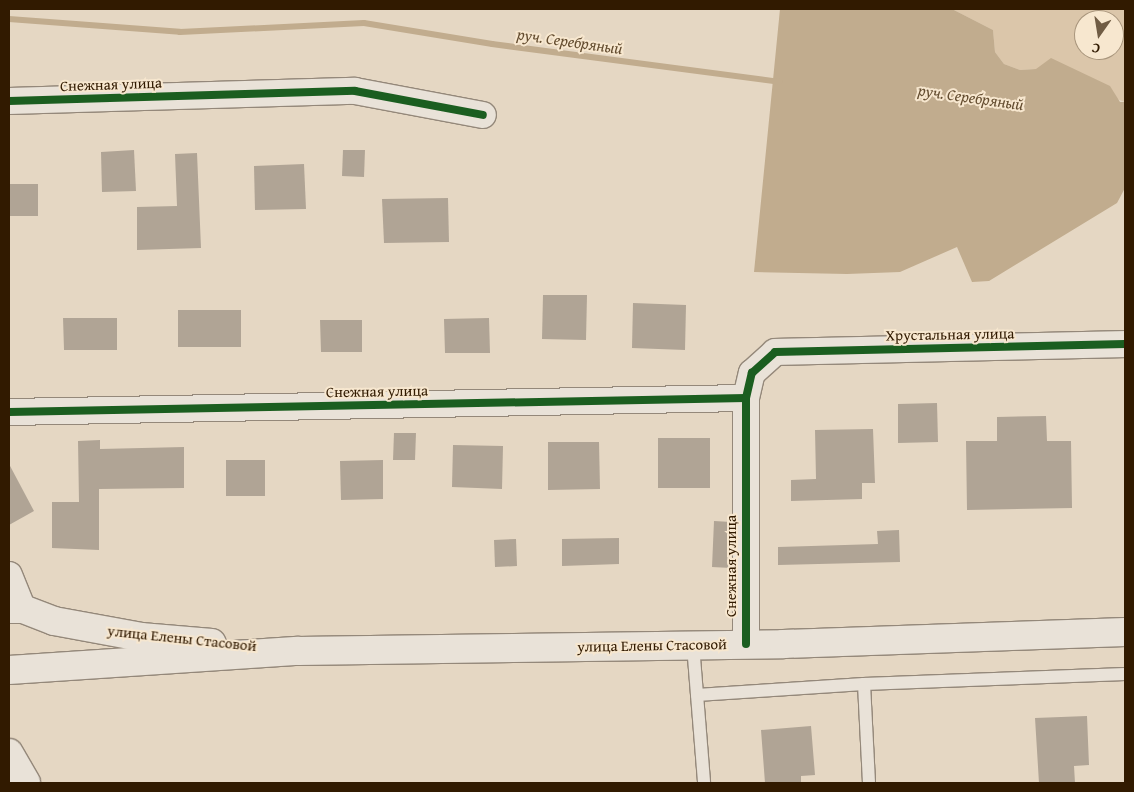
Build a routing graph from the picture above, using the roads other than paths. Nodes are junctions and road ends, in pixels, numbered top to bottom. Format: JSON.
{"nodes":[{"id":1,"x":9,"y":101,"type":"edge"},
{"id":2,"x":483,"y":115,"type":"dead end"},
{"id":3,"x":1125,"y":344,"type":"edge"},
{"id":4,"x":774,"y":352,"type":"joint"},
{"id":5,"x":746,"y":398,"type":"junction"},
{"id":6,"x":9,"y":412,"type":"edge"},
{"id":7,"x":9,"y":574,"type":"edge"},
{"id":8,"x":16,"y":609,"type":"edge"},
{"id":9,"x":1125,"y":632,"type":"edge"},
{"id":10,"x":746,"y":644,"type":"junction"},
{"id":11,"x":693,"y":645,"type":"junction"},
{"id":12,"x":298,"y":651,"type":"junction"},
{"id":13,"x":9,"y":670,"type":"edge"},
{"id":14,"x":1125,"y":674,"type":"edge"},
{"id":15,"x":864,"y":684,"type":"junction"},
{"id":16,"x":697,"y":695,"type":"junction"},
{"id":17,"x":9,"y":753,"type":"edge"},
{"id":18,"x":26,"y":783,"type":"edge"},
{"id":19,"x":704,"y":783,"type":"edge"},
{"id":20,"x":869,"y":783,"type":"edge"}],
"edges":[{"from":1,"to":2,"type":"street","name":"Снежная улица"},
{"from":3,"to":4,"type":"street","name":"Хрустальная улица"},
{"from":4,"to":5,"type":"street","name":"Снежная улица"},
{"from":5,"to":6,"type":"street","name":"Снежная улица"},
{"from":5,"to":10,"type":"street","name":"Снежная улица"},
{"from":7,"to":8,"type":"street"},
{"from":8,"to":12,"type":"main road","name":"улица Елены Стасовой"},
{"from":9,"to":10,"type":"main road","name":"улица Елены Стасовой"},
{"from":10,"to":11,"type":"main road","name":"улица Елены Стасовой"},
{"from":11,"to":12,"type":"main road","name":"улица Елены Стасовой"},
{"from":11,"to":16,"type":"lane"},
{"from":12,"to":13,"type":"main road","name":"улица Елены Стасовой"},
{"from":14,"to":15,"type":"lane"},
{"from":15,"to":16,"type":"lane"},
{"from":15,"to":20,"type":"lane"},
{"from":16,"to":19,"type":"lane"},
{"from":17,"to":18,"type":"main road"}]}
